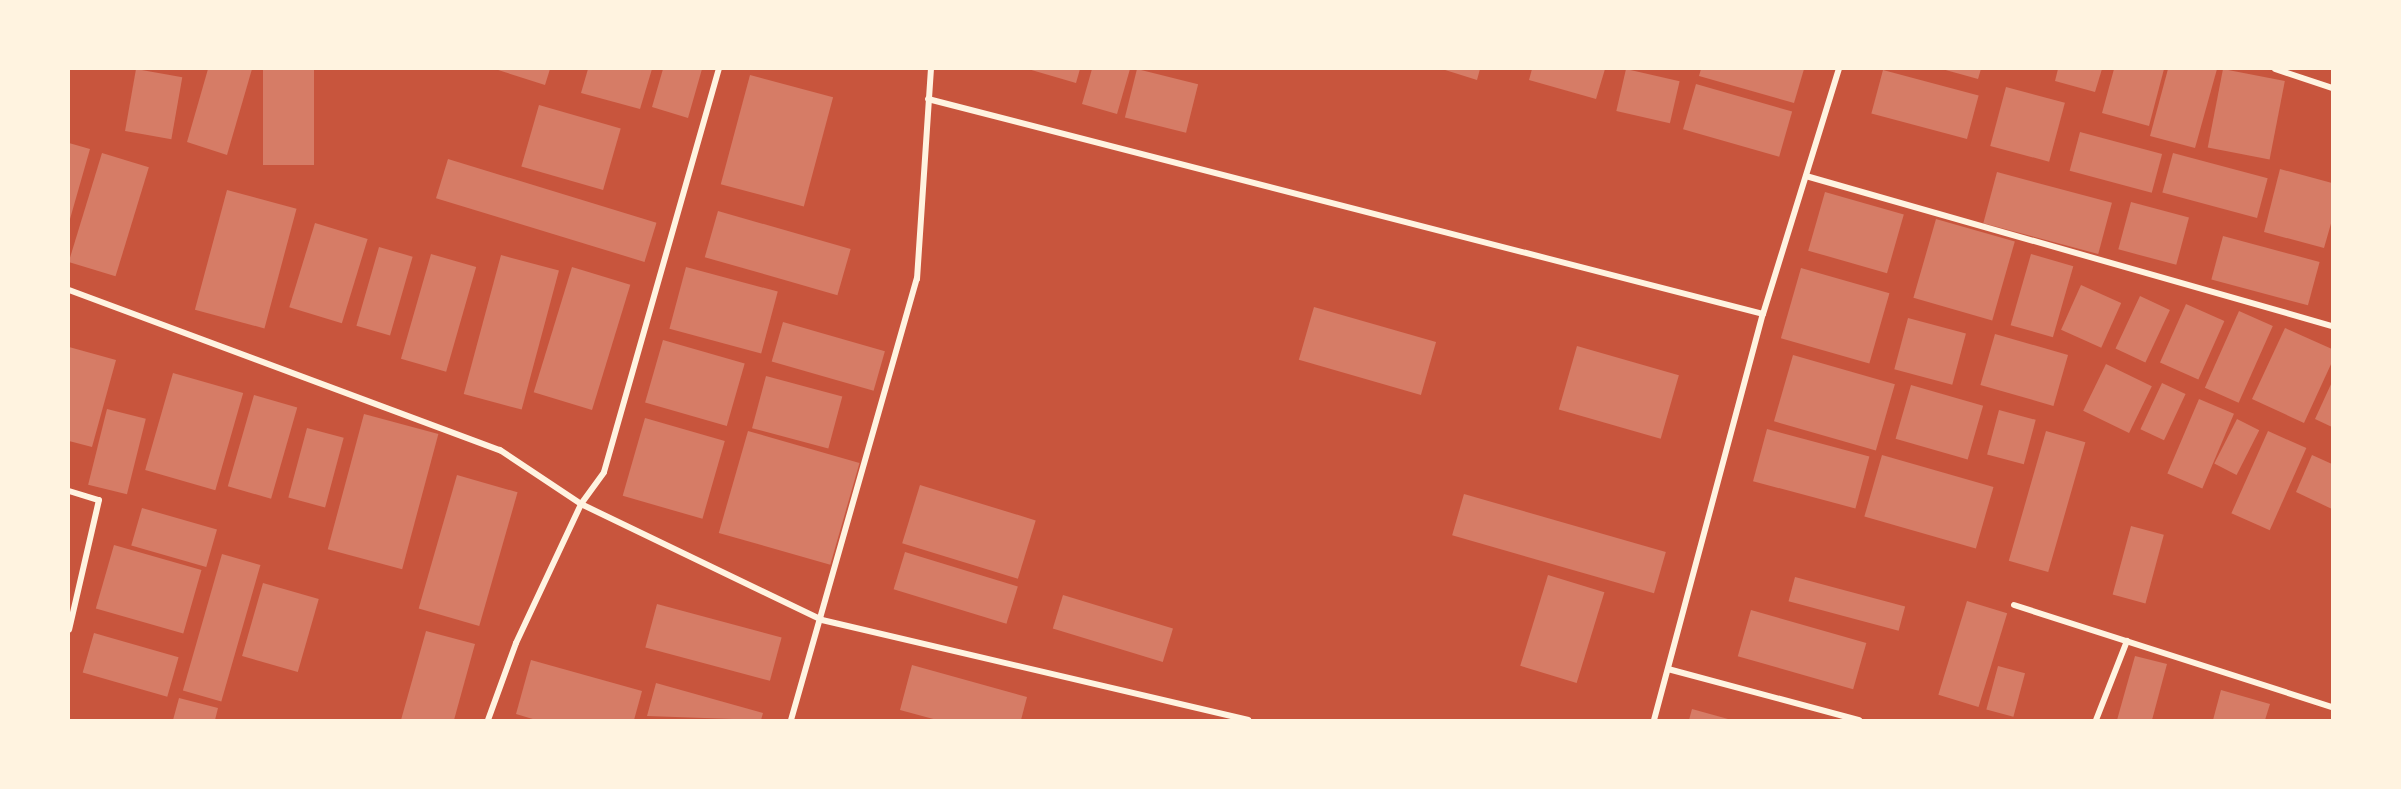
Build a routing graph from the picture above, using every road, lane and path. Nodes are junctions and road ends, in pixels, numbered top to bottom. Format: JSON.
{"nodes":[{"id":1,"x":719,"y":69,"type":"edge"},
{"id":2,"x":931,"y":69,"type":"edge"},
{"id":3,"x":1839,"y":69,"type":"edge"},
{"id":4,"x":2275,"y":69,"type":"edge"},
{"id":5,"x":2332,"y":88,"type":"edge"},
{"id":6,"x":928,"y":99,"type":"junction"},
{"id":7,"x":1806,"y":176,"type":"junction"},
{"id":8,"x":69,"y":290,"type":"edge"},
{"id":9,"x":1763,"y":314,"type":"junction"},
{"id":10,"x":2332,"y":326,"type":"edge"},
{"id":11,"x":69,"y":491,"type":"edge"},
{"id":12,"x":581,"y":504,"type":"junction"},
{"id":13,"x":2014,"y":606,"type":"dead end"},
{"id":14,"x":822,"y":620,"type":"junction"},
{"id":15,"x":69,"y":630,"type":"edge"},
{"id":16,"x":2127,"y":641,"type":"junction"},
{"id":17,"x":1668,"y":669,"type":"junction"},
{"id":18,"x":2332,"y":707,"type":"edge"},
{"id":19,"x":488,"y":720,"type":"edge"},
{"id":20,"x":791,"y":720,"type":"edge"},
{"id":21,"x":1248,"y":720,"type":"edge"},
{"id":22,"x":1654,"y":720,"type":"edge"},
{"id":23,"x":1858,"y":720,"type":"edge"},
{"id":24,"x":2096,"y":720,"type":"edge"}],
"edges":[{"from":1,"to":12,"type":"street"},
{"from":2,"to":6,"type":"street"},
{"from":3,"to":7,"type":"street"},
{"from":4,"to":5,"type":"street"},
{"from":6,"to":9,"type":"street"},
{"from":6,"to":14,"type":"street"},
{"from":7,"to":9,"type":"street"},
{"from":7,"to":10,"type":"street"},
{"from":8,"to":12,"type":"street"},
{"from":9,"to":17,"type":"street"},
{"from":11,"to":15,"type":"street"},
{"from":12,"to":14,"type":"street"},
{"from":12,"to":19,"type":"street"},
{"from":13,"to":16,"type":"street"},
{"from":14,"to":20,"type":"street"},
{"from":14,"to":21,"type":"street"},
{"from":16,"to":18,"type":"street"},
{"from":16,"to":24,"type":"street"},
{"from":17,"to":22,"type":"street"},
{"from":17,"to":23,"type":"street"}]}
